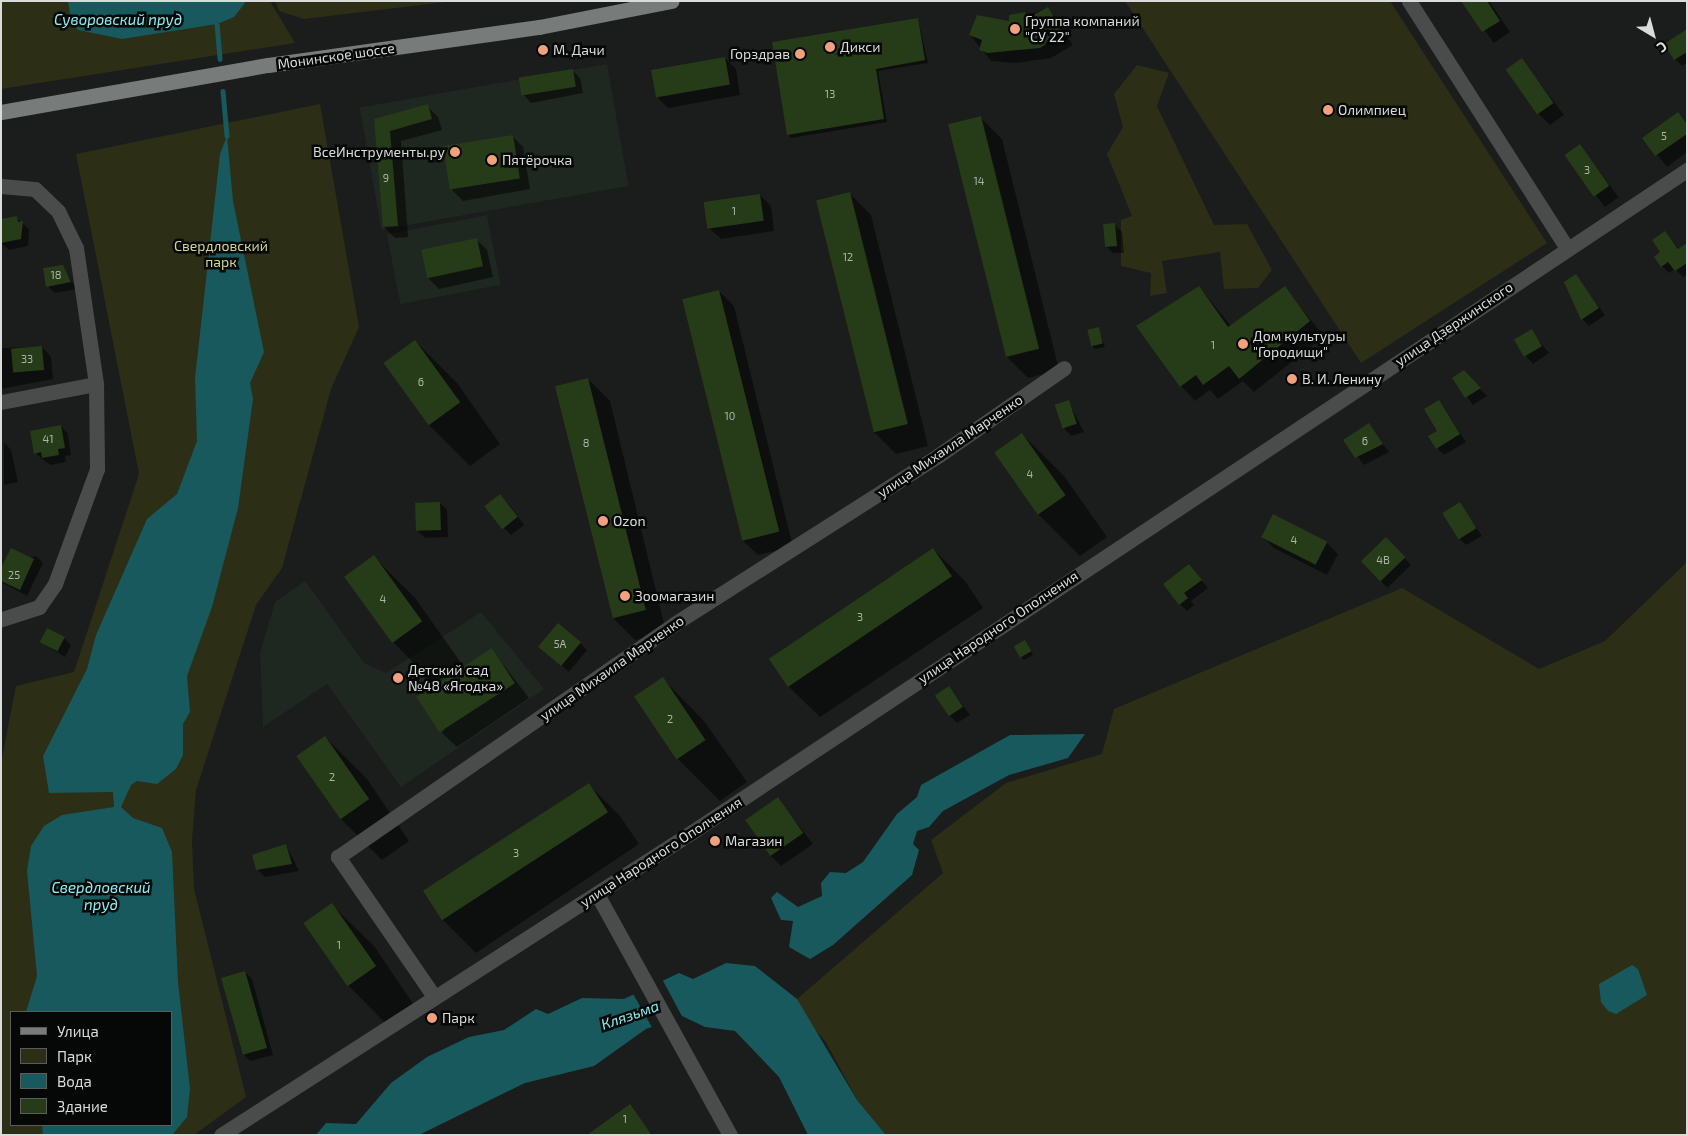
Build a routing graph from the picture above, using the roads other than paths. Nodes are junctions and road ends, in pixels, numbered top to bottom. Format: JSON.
{"nodes":[{"id":1,"x":671,"y":1,"type":"edge"},
{"id":2,"x":1409,"y":1,"type":"edge"},
{"id":3,"x":1,"y":112,"type":"edge"},
{"id":4,"x":1687,"y":170,"type":"edge"},
{"id":5,"x":4,"y":186,"type":"edge"},
{"id":6,"x":1567,"y":248,"type":"junction"},
{"id":7,"x":1064,"y":368,"type":"dead end"},
{"id":8,"x":96,"y":384,"type":"junction"},
{"id":9,"x":1,"y":402,"type":"edge"},
{"id":10,"x":1096,"y":561,"type":"joint"},
{"id":11,"x":1,"y":619,"type":"edge"},
{"id":12,"x":597,"y":894,"type":"junction"},
{"id":13,"x":433,"y":995,"type":"junction"},
{"id":14,"x":221,"y":1135,"type":"edge"},
{"id":15,"x":730,"y":1135,"type":"edge"}],
"edges":[{"from":1,"to":3,"type":"main road","name":"Монинское шоссе"},
{"from":2,"to":6,"type":"street"},
{"from":4,"to":6,"type":"street","name":"улица Дзержинского"},
{"from":5,"to":8,"type":"street"},
{"from":6,"to":10,"type":"street","name":"улица Дзержинского"},
{"from":7,"to":13,"type":"street","name":"улица Михаила Марченко"},
{"from":8,"to":9,"type":"street"},
{"from":8,"to":11,"type":"street"},
{"from":10,"to":12,"type":"street","name":"улица Народного Ополчения"},
{"from":12,"to":13,"type":"street","name":"улица Народного Ополчения"},
{"from":12,"to":15,"type":"street"},
{"from":13,"to":14,"type":"street","name":"улица Народного Ополчения"}]}
